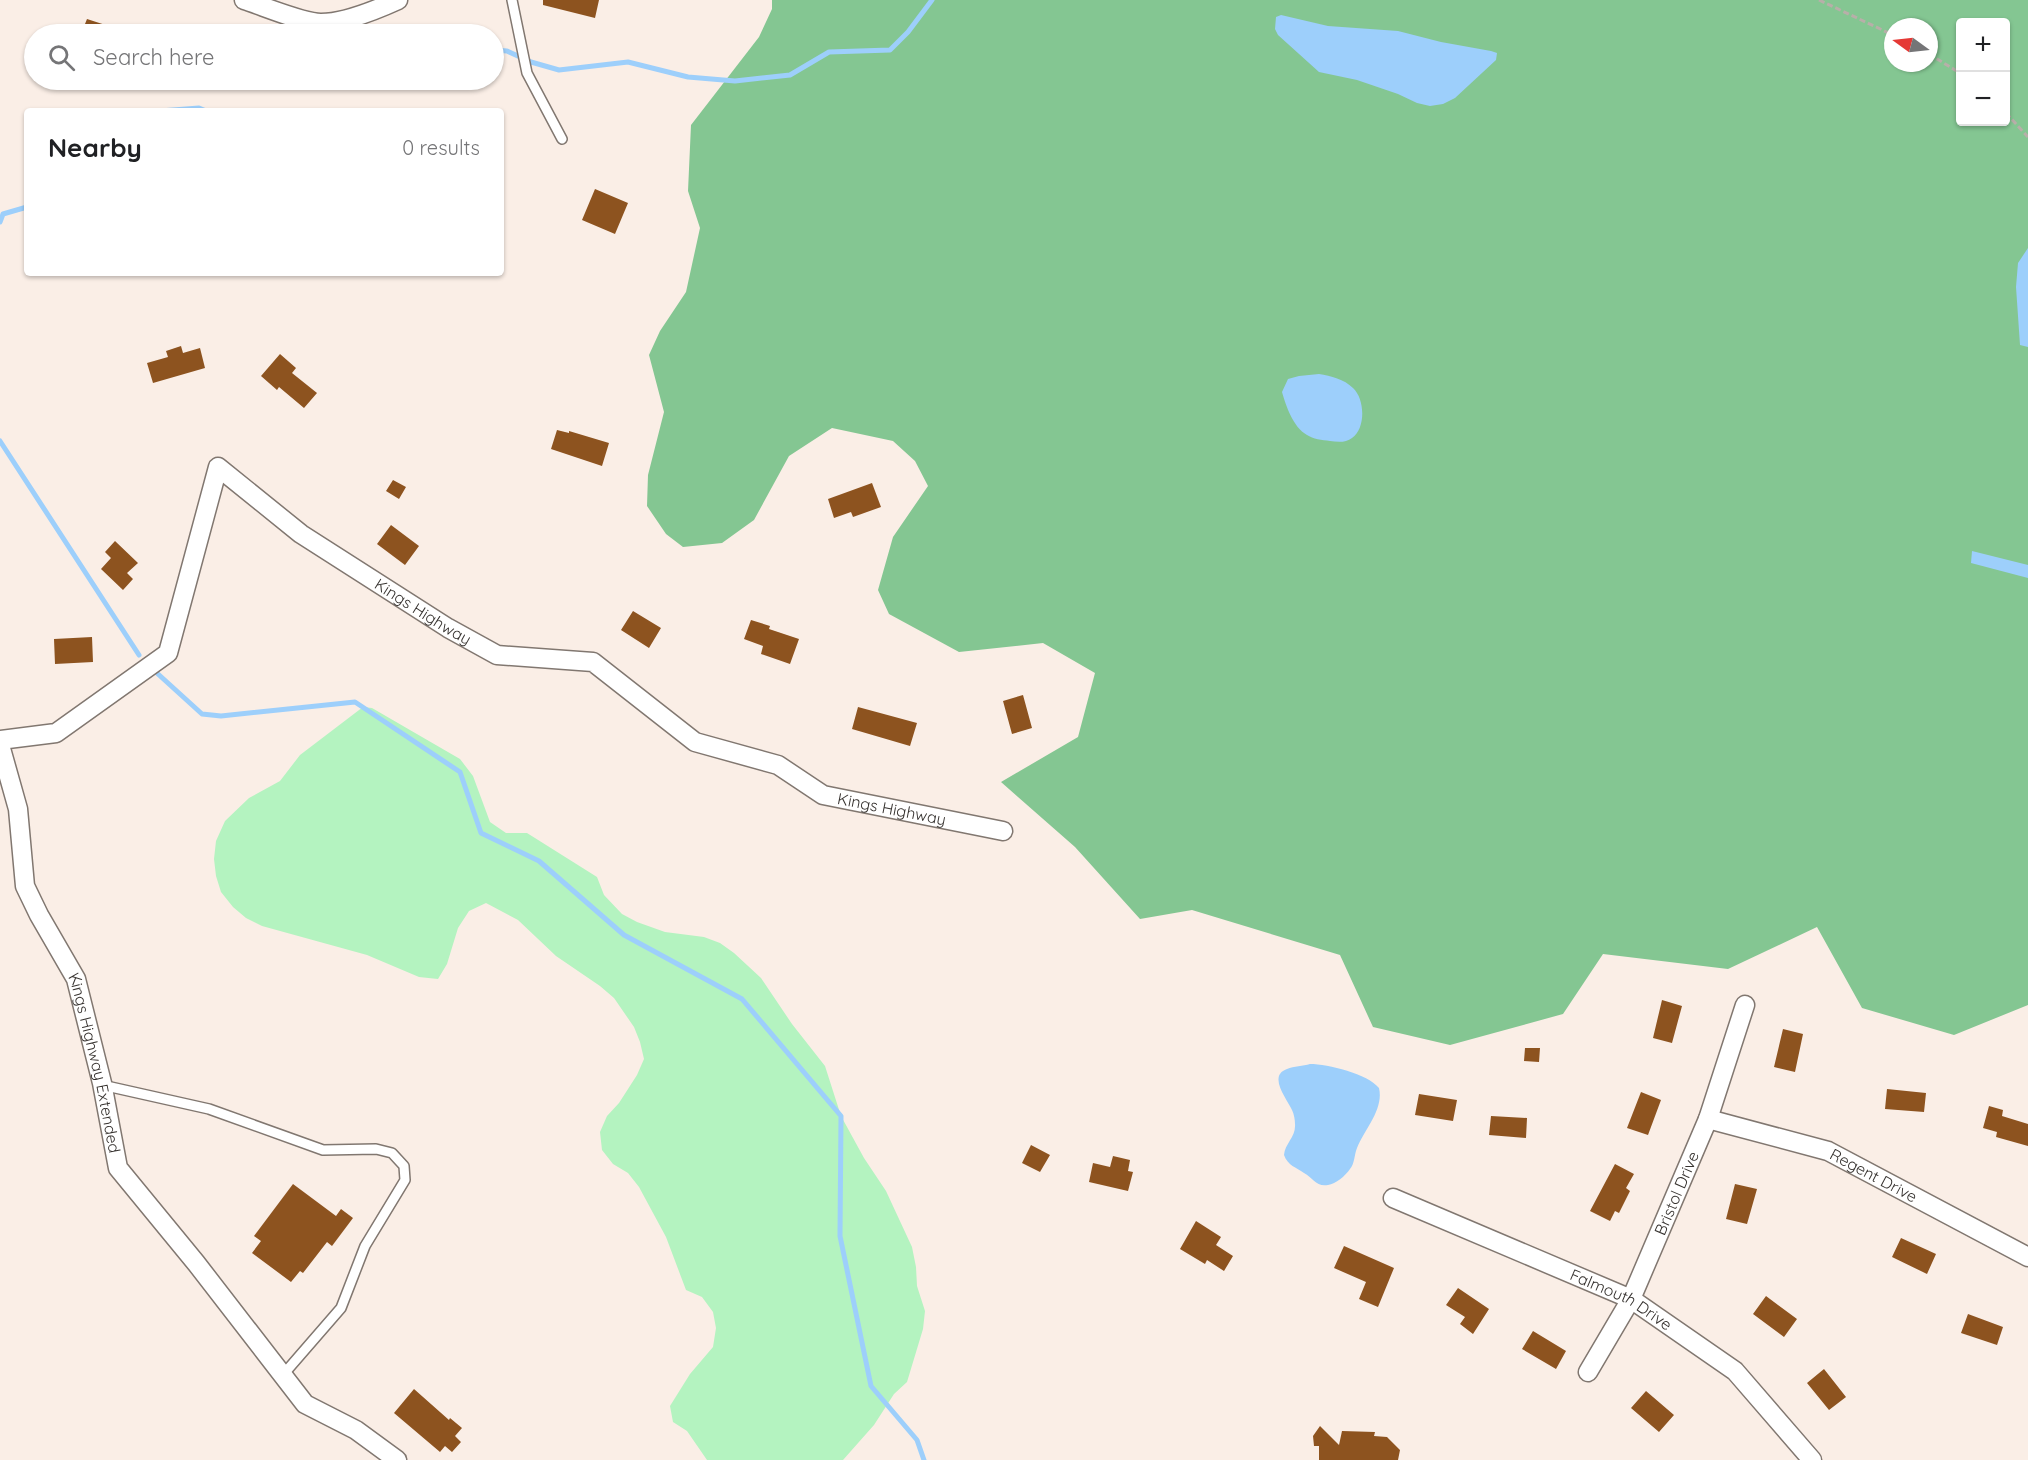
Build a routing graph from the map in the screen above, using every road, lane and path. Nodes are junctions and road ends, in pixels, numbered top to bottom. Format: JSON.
{"nodes":[{"id":1,"x":244,"y":0,"type":"edge"},
{"id":2,"x":398,"y":0,"type":"edge"},
{"id":3,"x":512,"y":0,"type":"edge"},
{"id":4,"x":1819,"y":0,"type":"edge"},
{"id":5,"x":1884,"y":30,"type":"edge"},
{"id":6,"x":1938,"y":60,"type":"edge"},
{"id":7,"x":1958,"y":72,"type":"edge"},
{"id":8,"x":2010,"y":117,"type":"edge"},
{"id":9,"x":2028,"y":137,"type":"edge"},
{"id":10,"x":562,"y":139,"type":"dead end"},
{"id":11,"x":0,"y":740,"type":"edge"},
{"id":12,"x":0,"y":745,"type":"edge"},
{"id":13,"x":1003,"y":831,"type":"dead end"},
{"id":14,"x":1745,"y":1005,"type":"dead end"},
{"id":15,"x":102,"y":1085,"type":"junction"},
{"id":16,"x":1708,"y":1119,"type":"junction"},
{"id":17,"x":1392,"y":1197,"type":"dead end"},
{"id":18,"x":2028,"y":1257,"type":"edge"},
{"id":19,"x":1631,"y":1299,"type":"junction"},
{"id":20,"x":1588,"y":1372,"type":"dead end"},
{"id":21,"x":282,"y":1376,"type":"junction"},
{"id":22,"x":397,"y":1460,"type":"edge"},
{"id":23,"x":1812,"y":1460,"type":"edge"}],
"edges":[{"from":1,"to":2,"type":"street"},
{"from":3,"to":10,"type":"lane"},
{"from":4,"to":5,"type":"path"},
{"from":6,"to":7,"type":"path"},
{"from":8,"to":9,"type":"path"},
{"from":11,"to":13,"type":"street","name":"Kings Highway"},
{"from":12,"to":15,"type":"street","name":"Kings Highway Extended"},
{"from":14,"to":16,"type":"street","name":"Bristol Drive"},
{"from":15,"to":21,"type":"street","name":"Kings Highway Extended"},
{"from":15,"to":21,"type":"lane"},
{"from":16,"to":18,"type":"street","name":"Regent Drive"},
{"from":16,"to":19,"type":"street","name":"Bristol Drive"},
{"from":17,"to":19,"type":"street","name":"Falmouth Drive"},
{"from":19,"to":20,"type":"street","name":"Bristol Drive"},
{"from":19,"to":23,"type":"street","name":"Falmouth Drive"},
{"from":21,"to":22,"type":"street","name":"Kings Highway Extended"}]}
